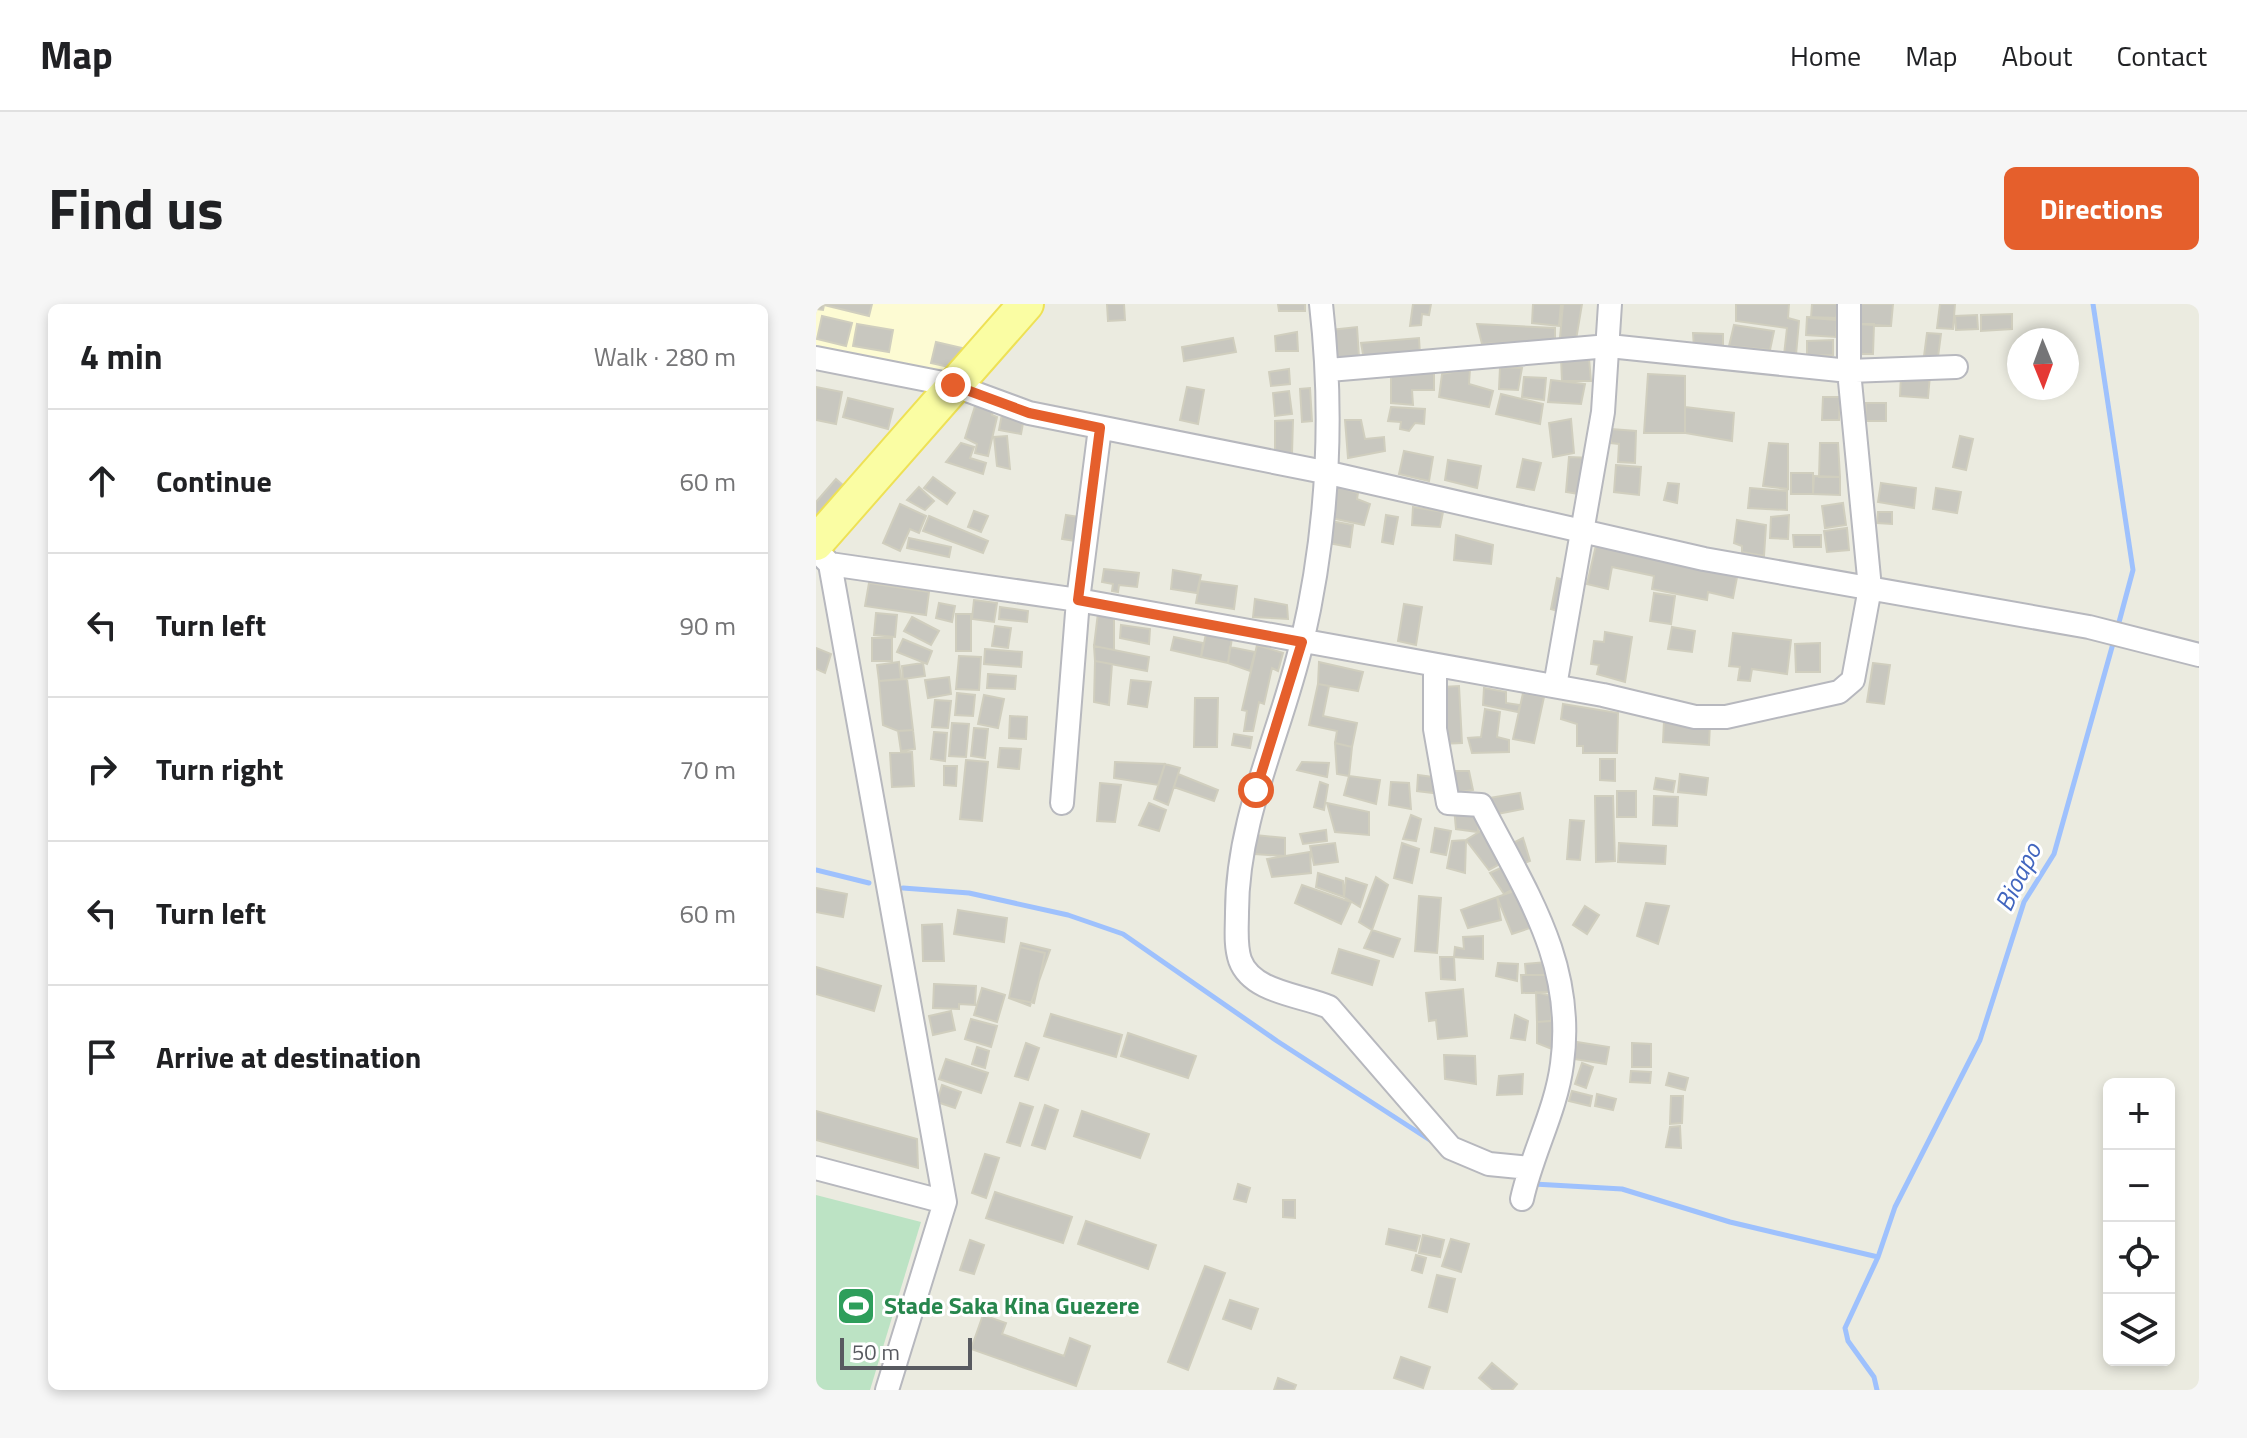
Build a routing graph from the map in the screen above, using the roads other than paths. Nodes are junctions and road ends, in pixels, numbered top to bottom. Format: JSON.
{"nodes":[{"id":1,"x":1026,"y":304,"type":"edge"},
{"id":2,"x":1321,"y":304,"type":"edge"},
{"id":3,"x":1610,"y":304,"type":"edge"},
{"id":4,"x":1849,"y":304,"type":"edge"},
{"id":5,"x":1609,"y":346,"type":"junction"},
{"id":6,"x":816,"y":358,"type":"edge"},
{"id":7,"x":1956,"y":367,"type":"dead end"},
{"id":8,"x":1329,"y":370,"type":"junction"},
{"id":9,"x":1849,"y":371,"type":"junction"},
{"id":10,"x":953,"y":385,"type":"junction"},
{"id":11,"x":1100,"y":428,"type":"junction"},
{"id":12,"x":1329,"y":473,"type":"junction"},
{"id":13,"x":1584,"y":532,"type":"junction"},
{"id":14,"x":821,"y":553,"type":"edge"},
{"id":15,"x":1870,"y":588,"type":"junction"},
{"id":16,"x":1078,"y":600,"type":"junction"},
{"id":17,"x":1302,"y":642,"type":"junction"},
{"id":18,"x":2199,"y":655,"type":"edge"},
{"id":19,"x":1435,"y":665,"type":"junction"},
{"id":20,"x":1555,"y":686,"type":"junction"},
{"id":21,"x":1062,"y":803,"type":"dead end"},
{"id":22,"x":816,"y":1168,"type":"edge"},
{"id":23,"x":1530,"y":1168,"type":"junction"},
{"id":24,"x":1522,"y":1199,"type":"dead end"},
{"id":25,"x":945,"y":1202,"type":"junction"},
{"id":26,"x":887,"y":1390,"type":"edge"}],
"edges":[{"from":1,"to":10,"type":"main road"},
{"from":2,"to":8,"type":"street"},
{"from":3,"to":5,"type":"street"},
{"from":4,"to":9,"type":"street"},
{"from":5,"to":8,"type":"street"},
{"from":5,"to":9,"type":"street"},
{"from":5,"to":13,"type":"street"},
{"from":6,"to":10,"type":"street"},
{"from":7,"to":9,"type":"street"},
{"from":8,"to":12,"type":"street"},
{"from":9,"to":15,"type":"street"},
{"from":10,"to":11,"type":"street"},
{"from":10,"to":14,"type":"main road"},
{"from":11,"to":12,"type":"street"},
{"from":11,"to":16,"type":"street"},
{"from":12,"to":13,"type":"street"},
{"from":12,"to":17,"type":"street"},
{"from":13,"to":15,"type":"street"},
{"from":13,"to":20,"type":"street"},
{"from":14,"to":16,"type":"street"},
{"from":14,"to":25,"type":"street"},
{"from":15,"to":18,"type":"street"},
{"from":15,"to":20,"type":"street"},
{"from":16,"to":17,"type":"street"},
{"from":16,"to":21,"type":"street"},
{"from":17,"to":19,"type":"street"},
{"from":17,"to":23,"type":"street"},
{"from":19,"to":20,"type":"street"},
{"from":19,"to":23,"type":"street"},
{"from":22,"to":25,"type":"street"},
{"from":23,"to":24,"type":"street"},
{"from":25,"to":26,"type":"street"}]}
